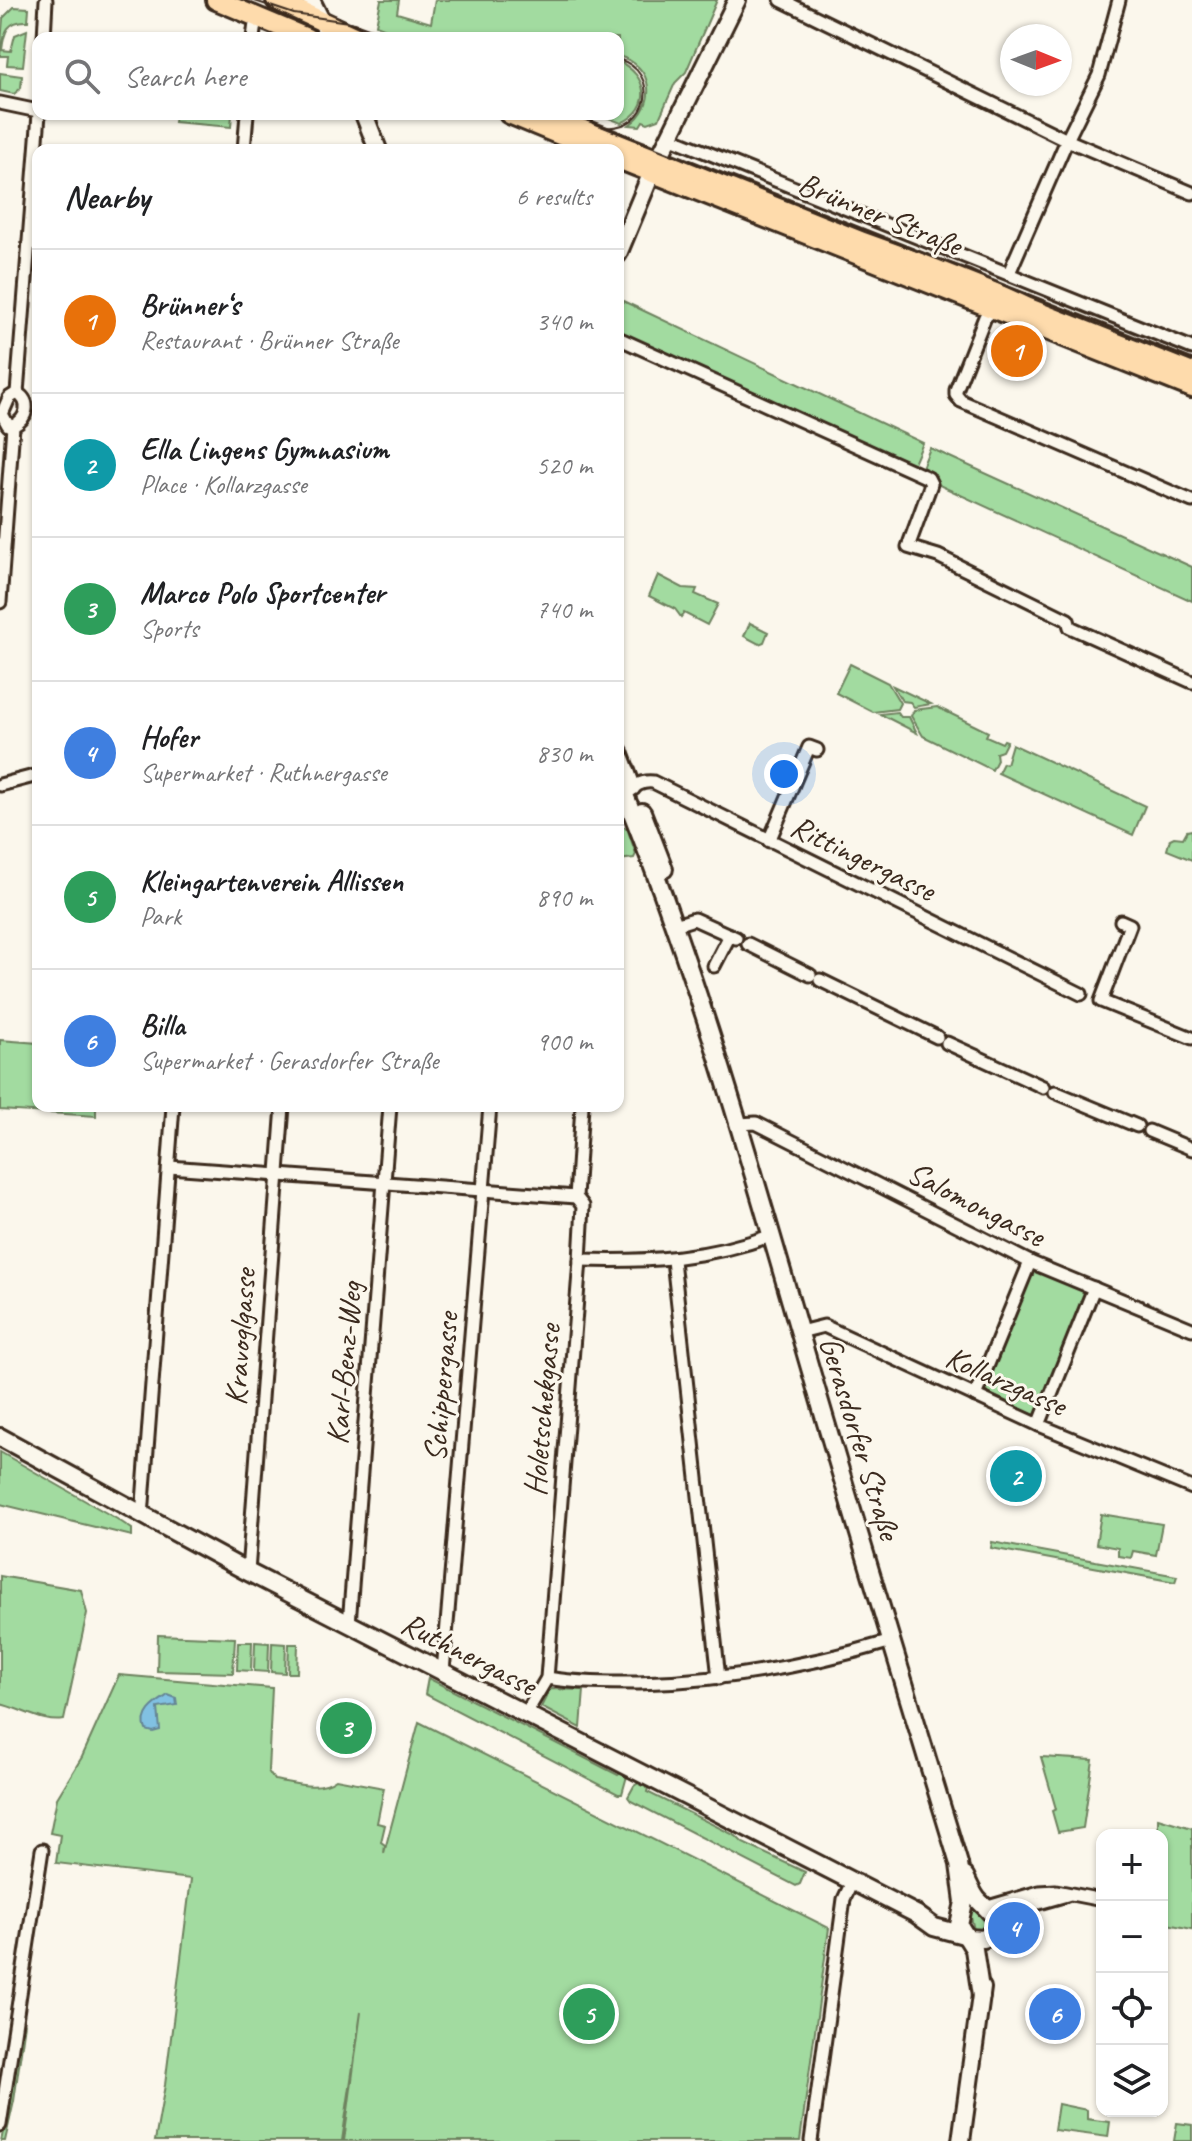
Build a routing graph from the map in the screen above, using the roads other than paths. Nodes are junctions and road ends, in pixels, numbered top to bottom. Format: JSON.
{"nodes":[{"id":1,"x":46,"y":0,"type":"edge"},
{"id":2,"x":216,"y":0,"type":"edge"},
{"id":3,"x":276,"y":0,"type":"edge"},
{"id":4,"x":311,"y":0,"type":"edge"},
{"id":5,"x":737,"y":0,"type":"edge"},
{"id":6,"x":781,"y":0,"type":"edge"},
{"id":7,"x":1119,"y":0,"type":"edge"},
{"id":8,"x":256,"y":16,"type":"junction"},
{"id":9,"x":321,"y":19,"type":"junction"},
{"id":10,"x":44,"y":32,"type":"edge"},
{"id":11,"x":254,"y":32,"type":"edge"},
{"id":12,"x":293,"y":32,"type":"edge"},
{"id":13,"x":327,"y":32,"type":"edge"},
{"id":14,"x":346,"y":32,"type":"edge"},
{"id":15,"x":0,"y":103,"type":"edge"},
{"id":16,"x":32,"y":111,"type":"edge"},
{"id":17,"x":38,"y":120,"type":"edge"},
{"id":18,"x":246,"y":120,"type":"edge"},
{"id":19,"x":366,"y":120,"type":"edge"},
{"id":20,"x":524,"y":120,"type":"edge"},
{"id":21,"x":558,"y":120,"type":"edge"},
{"id":22,"x":671,"y":138,"type":"junction"},
{"id":23,"x":1067,"y":140,"type":"junction"},
{"id":24,"x":37,"y":144,"type":"edge"},
{"id":25,"x":244,"y":144,"type":"edge"},
{"id":26,"x":376,"y":144,"type":"edge"},
{"id":27,"x":582,"y":144,"type":"edge"},
{"id":28,"x":609,"y":144,"type":"edge"},
{"id":29,"x":624,"y":151,"type":"edge"},
{"id":30,"x":624,"y":160,"type":"edge"},
{"id":31,"x":656,"y":166,"type":"junction"},
{"id":32,"x":1192,"y":193,"type":"edge"},
{"id":33,"x":32,"y":202,"type":"edge"},
{"id":34,"x":624,"y":240,"type":"edge"},
{"id":35,"x":1009,"y":273,"type":"junction"},
{"id":36,"x":1021,"y":304,"type":"junction"},
{"id":37,"x":992,"y":309,"type":"junction"},
{"id":38,"x":624,"y":341,"type":"edge"},
{"id":39,"x":1192,"y":348,"type":"edge"},
{"id":40,"x":1192,"y":371,"type":"edge"},
{"id":41,"x":1192,"y":388,"type":"edge"},
{"id":42,"x":17,"y":393,"type":"junction"},
{"id":43,"x":32,"y":408,"type":"edge"},
{"id":44,"x":1,"y":414,"type":"edge"},
{"id":45,"x":13,"y":426,"type":"junction"},
{"id":46,"x":1192,"y":501,"type":"edge"},
{"id":47,"x":0,"y":602,"type":"edge"},
{"id":48,"x":1192,"y":682,"type":"edge"},
{"id":49,"x":817,"y":750,"type":"dead end"},
{"id":50,"x":32,"y":777,"type":"edge"},
{"id":51,"x":0,"y":785,"type":"edge"},
{"id":52,"x":624,"y":790,"type":"edge"},
{"id":53,"x":624,"y":792,"type":"edge"},
{"id":54,"x":769,"y":841,"type":"junction"},
{"id":55,"x":1121,"y":921,"type":"dead end"},
{"id":56,"x":679,"y":924,"type":"junction"},
{"id":57,"x":748,"y":944,"type":"dead end"},
{"id":58,"x":714,"y":966,"type":"dead end"},
{"id":59,"x":1081,"y":994,"type":"dead end"},
{"id":60,"x":1192,"y":1038,"type":"edge"},
{"id":61,"x":1043,"y":1087,"type":"dead end"},
{"id":62,"x":1055,"y":1092,"type":"dead end"},
{"id":63,"x":173,"y":1112,"type":"edge"},
{"id":64,"x":283,"y":1112,"type":"edge"},
{"id":65,"x":390,"y":1112,"type":"edge"},
{"id":66,"x":490,"y":1112,"type":"edge"},
{"id":67,"x":582,"y":1112,"type":"edge"},
{"id":68,"x":739,"y":1124,"type":"junction"},
{"id":69,"x":1137,"y":1126,"type":"dead end"},
{"id":70,"x":1149,"y":1131,"type":"dead end"},
{"id":71,"x":1192,"y":1149,"type":"edge"},
{"id":72,"x":169,"y":1167,"type":"junction"},
{"id":73,"x":278,"y":1175,"type":"junction"},
{"id":74,"x":384,"y":1183,"type":"junction"},
{"id":75,"x":484,"y":1190,"type":"junction"},
{"id":76,"x":576,"y":1197,"type":"junction"},
{"id":77,"x":773,"y":1235,"type":"junction"},
{"id":78,"x":580,"y":1260,"type":"junction"},
{"id":79,"x":673,"y":1260,"type":"junction"},
{"id":80,"x":1030,"y":1262,"type":"junction"},
{"id":81,"x":1094,"y":1288,"type":"junction"},
{"id":82,"x":1192,"y":1329,"type":"edge"},
{"id":83,"x":800,"y":1332,"type":"junction"},
{"id":84,"x":975,"y":1396,"type":"junction"},
{"id":85,"x":1039,"y":1425,"type":"junction"},
{"id":86,"x":0,"y":1437,"type":"edge"},
{"id":87,"x":1192,"y":1488,"type":"edge"},
{"id":88,"x":142,"y":1516,"type":"junction"},
{"id":89,"x":248,"y":1572,"type":"junction"},
{"id":90,"x":349,"y":1624,"type":"junction"},
{"id":91,"x":892,"y":1641,"type":"junction"},
{"id":92,"x":443,"y":1672,"type":"junction"},
{"id":93,"x":547,"y":1678,"type":"junction"},
{"id":94,"x":719,"y":1678,"type":"junction"},
{"id":95,"x":525,"y":1715,"type":"junction"},
{"id":96,"x":42,"y":1850,"type":"dead end"},
{"id":97,"x":959,"y":1864,"type":"junction"},
{"id":98,"x":852,"y":1882,"type":"junction"},
{"id":99,"x":1096,"y":1899,"type":"edge"},
{"id":100,"x":989,"y":1911,"type":"junction"},
{"id":101,"x":962,"y":1913,"type":"junction"},
{"id":102,"x":916,"y":1914,"type":"junction"},
{"id":103,"x":972,"y":1937,"type":"junction"},
{"id":104,"x":0,"y":2125,"type":"edge"},
{"id":105,"x":811,"y":2141,"type":"edge"},
{"id":106,"x":961,"y":2141,"type":"edge"}],
"edges":[{"from":1,"to":10,"type":"street"},
{"from":2,"to":8,"type":"main road"},
{"from":3,"to":9,"type":"main road"},
{"from":4,"to":9,"type":"main road"},
{"from":5,"to":22,"type":"main road"},
{"from":6,"to":23,"type":"street"},
{"from":7,"to":23,"type":"street"},
{"from":8,"to":11,"type":"street"},
{"from":8,"to":12,"type":"main road"},
{"from":9,"to":13,"type":"main road"},
{"from":9,"to":14,"type":"main road"},
{"from":15,"to":16,"type":"street"},
{"from":17,"to":24,"type":"street"},
{"from":18,"to":25,"type":"street"},
{"from":19,"to":26,"type":"main road"},
{"from":20,"to":27,"type":"main road"},
{"from":21,"to":28,"type":"main road","name":"Brünner Straße"},
{"from":22,"to":31,"type":"main road"},
{"from":22,"to":35,"type":"street","name":"Brünner Straße"},
{"from":23,"to":32,"type":"street"},
{"from":23,"to":35,"type":"street"},
{"from":29,"to":31,"type":"main road","name":"Brünner Straße"},
{"from":30,"to":31,"type":"main road","name":"Brünner Straße"},
{"from":31,"to":34,"type":"main road"},
{"from":31,"to":36,"type":"main road","name":"Brünner Straße"},
{"from":31,"to":37,"type":"main road","name":"Brünner Straße"},
{"from":33,"to":42,"type":"street"},
{"from":35,"to":39,"type":"street","name":"Brünner Straße"},
{"from":36,"to":37,"type":"street"},
{"from":36,"to":40,"type":"main road","name":"Brünner Straße"},
{"from":37,"to":41,"type":"main road","name":"Brünner Straße"},
{"from":37,"to":46,"type":"street"},
{"from":38,"to":48,"type":"street"},
{"from":42,"to":43,"type":"street"},
{"from":42,"to":44,"type":"street"},
{"from":43,"to":45,"type":"street"},
{"from":44,"to":45,"type":"street"},
{"from":45,"to":47,"type":"street"},
{"from":49,"to":54,"type":"street"},
{"from":50,"to":51,"type":"street"},
{"from":52,"to":54,"type":"street","name":"Rittingergasse"},
{"from":53,"to":56,"type":"main road","name":"Gerasdorfer Straße"},
{"from":54,"to":59,"type":"street","name":"Rittingergasse"},
{"from":55,"to":60,"type":"street"},
{"from":56,"to":58,"type":"street"},
{"from":56,"to":68,"type":"main road","name":"Gerasdorfer Straße"},
{"from":57,"to":61,"type":"street"},
{"from":62,"to":69,"type":"street"},
{"from":63,"to":72,"type":"street"},
{"from":64,"to":73,"type":"street","name":"Kravoglgasse"},
{"from":65,"to":74,"type":"street","name":"Karl-Benz-Weg"},
{"from":66,"to":75,"type":"street","name":"Schippergasse"},
{"from":67,"to":76,"type":"street","name":"Holetschekgasse"},
{"from":68,"to":77,"type":"main road","name":"Gerasdorfer Straße"},
{"from":68,"to":80,"type":"street","name":"Salomongasse"},
{"from":70,"to":71,"type":"street"},
{"from":72,"to":73,"type":"street"},
{"from":72,"to":88,"type":"street"},
{"from":73,"to":74,"type":"street"},
{"from":73,"to":89,"type":"street","name":"Kravoglgasse"},
{"from":74,"to":75,"type":"street"},
{"from":74,"to":90,"type":"street","name":"Karl-Benz-Weg"},
{"from":75,"to":76,"type":"street"},
{"from":75,"to":92,"type":"street","name":"Schippergasse"},
{"from":76,"to":78,"type":"street","name":"Holetschekgasse"},
{"from":77,"to":79,"type":"street"},
{"from":77,"to":83,"type":"main road","name":"Gerasdorfer Straße"},
{"from":78,"to":79,"type":"street"},
{"from":78,"to":93,"type":"street","name":"Holetschekgasse"},
{"from":79,"to":94,"type":"street"},
{"from":80,"to":81,"type":"street","name":"Salomongasse"},
{"from":80,"to":84,"type":"street"},
{"from":81,"to":82,"type":"street","name":"Salomongasse"},
{"from":81,"to":85,"type":"street"},
{"from":83,"to":84,"type":"street","name":"Kollarzgasse"},
{"from":83,"to":91,"type":"main road","name":"Gerasdorfer Straße"},
{"from":84,"to":85,"type":"street","name":"Kollarzgasse"},
{"from":85,"to":87,"type":"street","name":"Kollarzgasse"},
{"from":86,"to":88,"type":"main road","name":"Ruthnergasse"},
{"from":88,"to":89,"type":"main road","name":"Ruthnergasse"},
{"from":89,"to":90,"type":"main road","name":"Ruthnergasse"},
{"from":90,"to":92,"type":"main road","name":"Ruthnergasse"},
{"from":91,"to":94,"type":"street"},
{"from":91,"to":97,"type":"main road","name":"Gerasdorfer Straße"},
{"from":92,"to":95,"type":"main road","name":"Ruthnergasse"},
{"from":93,"to":94,"type":"street"},
{"from":93,"to":95,"type":"street","name":"Holetschekgasse"},
{"from":95,"to":98,"type":"main road","name":"Ruthnergasse"},
{"from":96,"to":104,"type":"street"},
{"from":97,"to":100,"type":"main road","name":"Gerasdorfer Straße"},
{"from":97,"to":101,"type":"main road","name":"Gerasdorfer Straße"},
{"from":98,"to":102,"type":"main road","name":"Ruthnergasse"},
{"from":98,"to":105,"type":"street"},
{"from":99,"to":100,"type":"street"},
{"from":100,"to":101,"type":"main road"},
{"from":100,"to":103,"type":"main road","name":"Gerasdorfer Straße"},
{"from":101,"to":102,"type":"main road","name":"Ruthnergasse"},
{"from":101,"to":103,"type":"main road","name":"Gerasdorfer Straße"},
{"from":102,"to":103,"type":"main road","name":"Ruthnergasse"},
{"from":103,"to":106,"type":"main road","name":"Gerasdorfer Straße"}]}
